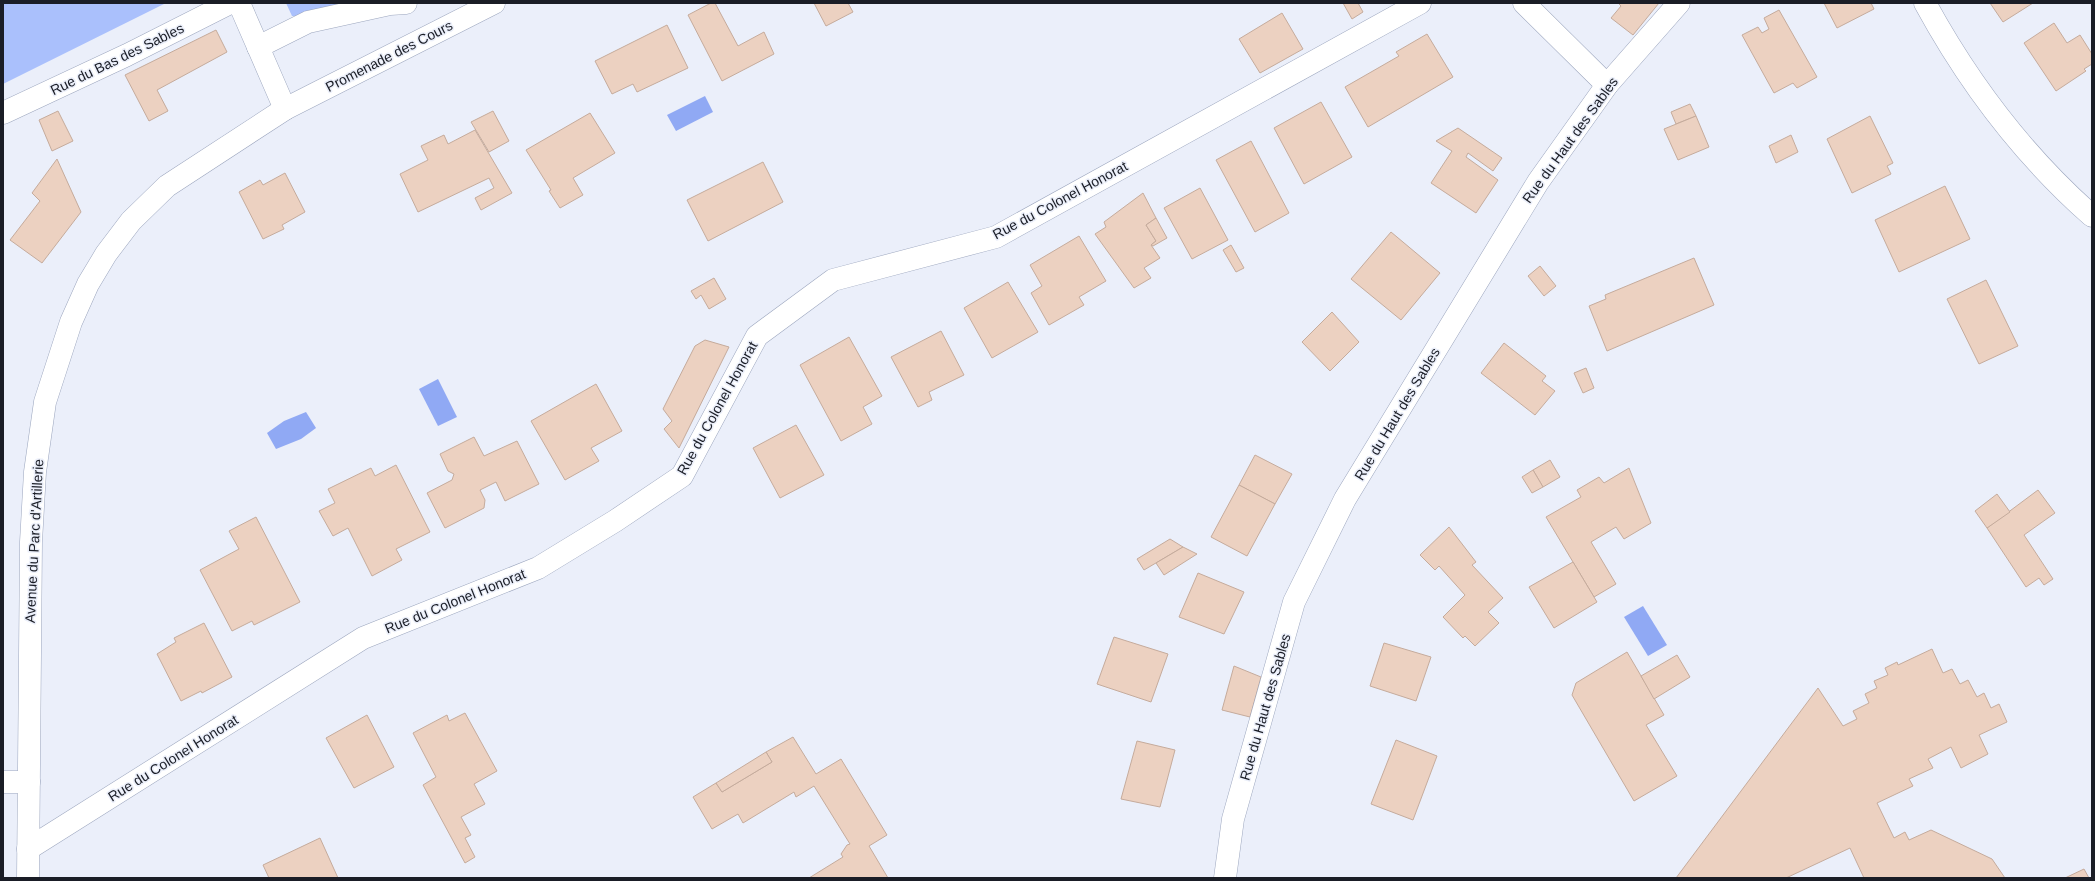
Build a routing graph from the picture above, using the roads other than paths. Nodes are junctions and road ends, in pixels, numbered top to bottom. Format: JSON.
{"nodes":[{"id":1,"x":230,"y":3,"type":"edge"},
{"id":2,"x":239,"y":3,"type":"edge"},
{"id":3,"x":406,"y":3,"type":"edge"},
{"id":4,"x":494,"y":3,"type":"edge"},
{"id":5,"x":1420,"y":3,"type":"edge"},
{"id":6,"x":1524,"y":3,"type":"edge"},
{"id":7,"x":1679,"y":3,"type":"edge"},
{"id":8,"x":1925,"y":3,"type":"edge"},
{"id":9,"x":258,"y":47,"type":"junction"},
{"id":10,"x":1607,"y":85,"type":"junction"},
{"id":11,"x":285,"y":109,"type":"junction"},
{"id":12,"x":3,"y":113,"type":"edge"},
{"id":13,"x":2092,"y":216,"type":"edge"},
{"id":14,"x":3,"y":782,"type":"edge"},
{"id":15,"x":29,"y":782,"type":"junction"},
{"id":16,"x":28,"y":849,"type":"junction"},
{"id":17,"x":28,"y":878,"type":"edge"},
{"id":18,"x":1225,"y":878,"type":"edge"}],
"edges":[{"from":1,"to":12,"type":"street","name":"Rue du Bas des Sables"},
{"from":2,"to":9,"type":"street"},
{"from":3,"to":9,"type":"street"},
{"from":4,"to":11,"type":"street","name":"Promenade des Cours"},
{"from":5,"to":16,"type":"street","name":"Rue du Colonel Honorat"},
{"from":6,"to":10,"type":"street"},
{"from":7,"to":10,"type":"street","name":"Rue du Haut des Sables"},
{"from":8,"to":13,"type":"street"},
{"from":9,"to":11,"type":"street"},
{"from":10,"to":18,"type":"street","name":"Rue du Haut des Sables"},
{"from":11,"to":15,"type":"street","name":"Avenue du Parc d'Artillerie"},
{"from":14,"to":15,"type":"street"},
{"from":15,"to":16,"type":"street","name":"Avenue du Parc d'Artillerie"},
{"from":16,"to":17,"type":"street","name":"Avenue du Parc d'Artillerie"}]}
